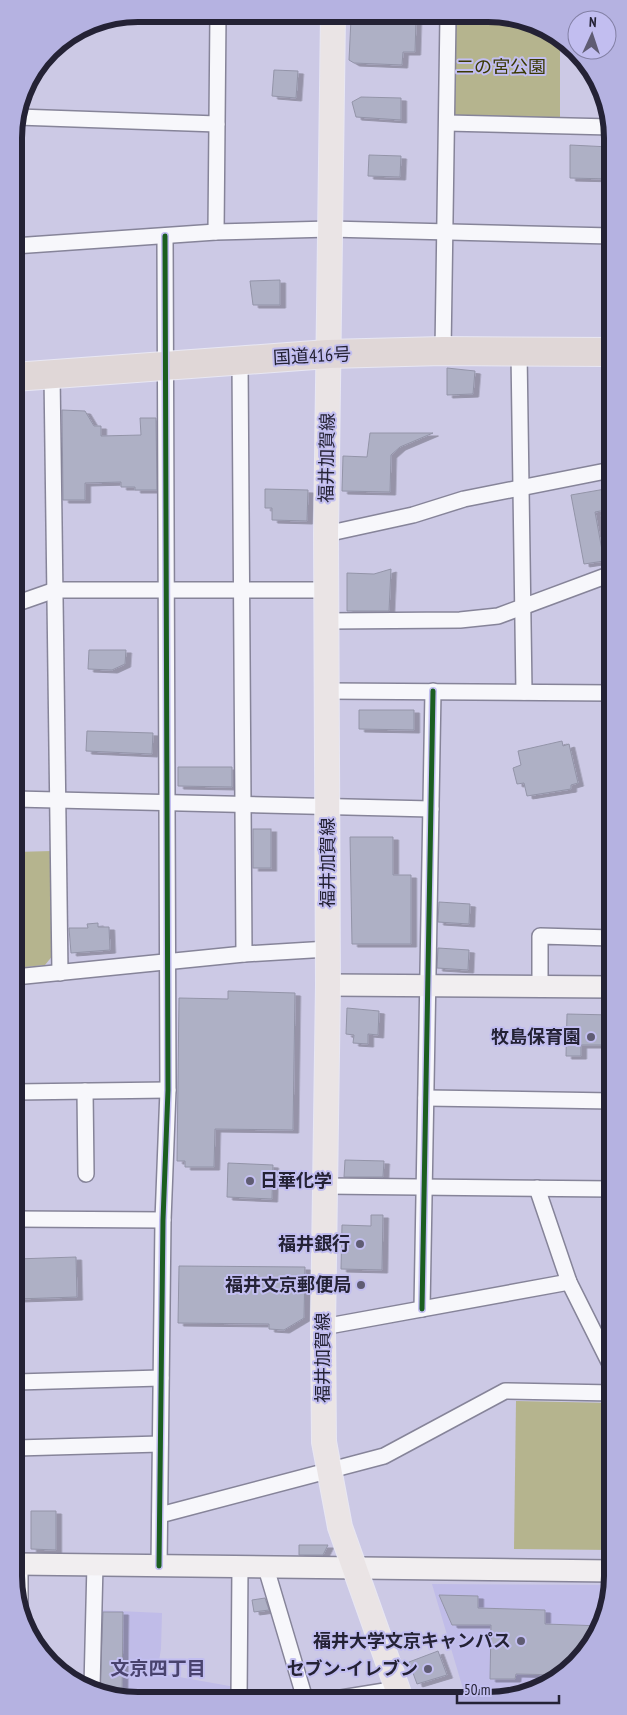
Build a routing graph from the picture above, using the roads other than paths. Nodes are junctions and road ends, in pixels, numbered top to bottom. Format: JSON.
{"nodes":[{"id":1,"x":218,"y":22,"type":"edge"},
{"id":2,"x":333,"y":22,"type":"edge"},
{"id":3,"x":448,"y":22,"type":"edge"},
{"id":4,"x":25,"y":117,"type":"edge"},
{"id":5,"x":448,"y":123,"type":"junction"},
{"id":6,"x":218,"y":124,"type":"junction"},
{"id":7,"x":603,"y":127,"type":"edge"},
{"id":8,"x":330,"y":229,"type":"junction"},
{"id":9,"x":446,"y":231,"type":"junction"},
{"id":10,"x":216,"y":232,"type":"junction"},
{"id":11,"x":165,"y":236,"type":"junction"},
{"id":12,"x":604,"y":236,"type":"edge"},
{"id":13,"x":23,"y":245,"type":"edge"},
{"id":14,"x":443,"y":351,"type":"junction"},
{"id":15,"x":519,"y":352,"type":"junction"},
{"id":16,"x":604,"y":352,"type":"edge"},
{"id":17,"x":328,"y":354,"type":"junction"},
{"id":18,"x":240,"y":360,"type":"junction"},
{"id":19,"x":166,"y":367,"type":"junction"},
{"id":20,"x":52,"y":374,"type":"junction"},
{"id":21,"x":23,"y":376,"type":"edge"},
{"id":22,"x":604,"y":471,"type":"edge"},
{"id":23,"x":520,"y":486,"type":"junction"},
{"id":24,"x":326,"y":534,"type":"junction"},
{"id":25,"x":604,"y":577,"type":"edge"},
{"id":26,"x":55,"y":590,"type":"junction"},
{"id":27,"x":166,"y":590,"type":"junction"},
{"id":28,"x":241,"y":590,"type":"junction"},
{"id":29,"x":326,"y":590,"type":"junction"},
{"id":30,"x":23,"y":601,"type":"edge"},
{"id":31,"x":522,"y":607,"type":"junction"},
{"id":32,"x":326,"y":621,"type":"junction"},
{"id":33,"x":327,"y":691,"type":"junction"},
{"id":34,"x":433,"y":691,"type":"junction"},
{"id":35,"x":524,"y":692,"type":"junction"},
{"id":36,"x":604,"y":693,"type":"edge"},
{"id":37,"x":23,"y":799,"type":"edge"},
{"id":38,"x":57,"y":800,"type":"junction"},
{"id":39,"x":166,"y":802,"type":"junction"},
{"id":40,"x":242,"y":804,"type":"junction"},
{"id":41,"x":327,"y":807,"type":"junction"},
{"id":42,"x":431,"y":809,"type":"junction"},
{"id":43,"x":604,"y":938,"type":"edge"},
{"id":44,"x":328,"y":949,"type":"junction"},
{"id":45,"x":244,"y":954,"type":"junction"},
{"id":46,"x":169,"y":962,"type":"junction"},
{"id":47,"x":60,"y":973,"type":"junction"},
{"id":48,"x":22,"y":976,"type":"edge"},
{"id":49,"x":604,"y":982,"type":"edge"},
{"id":50,"x":328,"y":985,"type":"junction"},
{"id":51,"x":428,"y":986,"type":"junction"},
{"id":52,"x":540,"y":987,"type":"junction"},
{"id":53,"x":168,"y":1090,"type":"junction"},
{"id":54,"x":85,"y":1091,"type":"junction"},
{"id":55,"x":22,"y":1092,"type":"edge"},
{"id":56,"x":426,"y":1098,"type":"junction"},
{"id":57,"x":604,"y":1101,"type":"edge"},
{"id":58,"x":86,"y":1174,"type":"dead end"},
{"id":59,"x":326,"y":1186,"type":"junction"},
{"id":60,"x":424,"y":1188,"type":"junction"},
{"id":61,"x":536,"y":1188,"type":"junction"},
{"id":62,"x":604,"y":1189,"type":"edge"},
{"id":63,"x":22,"y":1219,"type":"edge"},
{"id":64,"x":163,"y":1220,"type":"junction"},
{"id":65,"x":569,"y":1282,"type":"junction"},
{"id":66,"x":422,"y":1309,"type":"junction"},
{"id":67,"x":323,"y":1327,"type":"junction"},
{"id":68,"x":604,"y":1352,"type":"edge"},
{"id":69,"x":161,"y":1378,"type":"junction"},
{"id":70,"x":22,"y":1382,"type":"edge"},
{"id":71,"x":604,"y":1393,"type":"edge"},
{"id":72,"x":160,"y":1444,"type":"junction"},
{"id":73,"x":22,"y":1448,"type":"edge"},
{"id":74,"x":328,"y":1469,"type":"junction"},
{"id":75,"x":160,"y":1515,"type":"junction"},
{"id":76,"x":22,"y":1564,"type":"edge"},
{"id":77,"x":95,"y":1564,"type":"junction"},
{"id":78,"x":159,"y":1566,"type":"junction"},
{"id":79,"x":240,"y":1567,"type":"junction"},
{"id":80,"x":266,"y":1568,"type":"junction"},
{"id":81,"x":354,"y":1569,"type":"junction"},
{"id":82,"x":604,"y":1571,"type":"edge"},
{"id":83,"x":92,"y":1682,"type":"edge"},
{"id":84,"x":239,"y":1692,"type":"edge"},
{"id":85,"x":303,"y":1692,"type":"edge"},
{"id":86,"x":398,"y":1692,"type":"edge"}],
"edges":[{"from":1,"to":6,"type":"street"},
{"from":2,"to":8,"type":"main road","name":"福井加賀線"},
{"from":3,"to":5,"type":"street"},
{"from":4,"to":6,"type":"street"},
{"from":5,"to":7,"type":"street"},
{"from":5,"to":9,"type":"street"},
{"from":6,"to":10,"type":"street"},
{"from":8,"to":9,"type":"street"},
{"from":8,"to":10,"type":"street"},
{"from":8,"to":17,"type":"main road","name":"福井加賀線"},
{"from":9,"to":12,"type":"street"},
{"from":9,"to":14,"type":"street"},
{"from":10,"to":11,"type":"street"},
{"from":11,"to":13,"type":"street"},
{"from":11,"to":19,"type":"street"},
{"from":14,"to":15,"type":"highway","name":"国道416号"},
{"from":14,"to":17,"type":"highway","name":"国道416号"},
{"from":15,"to":16,"type":"highway","name":"国道416号"},
{"from":15,"to":23,"type":"street"},
{"from":17,"to":18,"type":"highway","name":"国道416号"},
{"from":17,"to":24,"type":"main road","name":"福井加賀線"},
{"from":18,"to":19,"type":"highway","name":"国道416号"},
{"from":18,"to":28,"type":"street"},
{"from":19,"to":20,"type":"highway","name":"国道416号"},
{"from":19,"to":27,"type":"street"},
{"from":20,"to":21,"type":"highway","name":"国道416号"},
{"from":20,"to":26,"type":"street"},
{"from":22,"to":23,"type":"street"},
{"from":23,"to":24,"type":"street"},
{"from":23,"to":31,"type":"street"},
{"from":24,"to":29,"type":"main road","name":"福井加賀線"},
{"from":25,"to":31,"type":"street"},
{"from":26,"to":27,"type":"street"},
{"from":26,"to":30,"type":"street"},
{"from":26,"to":38,"type":"street"},
{"from":27,"to":28,"type":"street"},
{"from":27,"to":39,"type":"street"},
{"from":28,"to":29,"type":"street"},
{"from":28,"to":40,"type":"street"},
{"from":29,"to":32,"type":"main road","name":"福井加賀線"},
{"from":31,"to":32,"type":"street"},
{"from":31,"to":35,"type":"street"},
{"from":32,"to":33,"type":"main road","name":"福井加賀線"},
{"from":33,"to":34,"type":"street"},
{"from":33,"to":41,"type":"main road","name":"福井加賀線"},
{"from":34,"to":35,"type":"street"},
{"from":34,"to":42,"type":"street"},
{"from":35,"to":36,"type":"street"},
{"from":37,"to":38,"type":"street"},
{"from":38,"to":39,"type":"street"},
{"from":38,"to":47,"type":"street"},
{"from":39,"to":40,"type":"street"},
{"from":39,"to":46,"type":"street"},
{"from":40,"to":41,"type":"street"},
{"from":40,"to":45,"type":"street"},
{"from":41,"to":42,"type":"street"},
{"from":41,"to":44,"type":"main road","name":"福井加賀線"},
{"from":42,"to":51,"type":"street"},
{"from":43,"to":52,"type":"street"},
{"from":44,"to":45,"type":"street"},
{"from":44,"to":50,"type":"main road","name":"福井加賀線"},
{"from":45,"to":46,"type":"street"},
{"from":46,"to":47,"type":"street"},
{"from":46,"to":53,"type":"street"},
{"from":47,"to":48,"type":"street"},
{"from":49,"to":52,"type":"street"},
{"from":50,"to":51,"type":"street"},
{"from":50,"to":59,"type":"main road","name":"福井加賀線"},
{"from":51,"to":52,"type":"street"},
{"from":51,"to":56,"type":"street"},
{"from":53,"to":54,"type":"street"},
{"from":53,"to":64,"type":"street"},
{"from":54,"to":55,"type":"street"},
{"from":54,"to":58,"type":"street"},
{"from":56,"to":57,"type":"street"},
{"from":56,"to":60,"type":"street"},
{"from":59,"to":60,"type":"street"},
{"from":59,"to":67,"type":"main road","name":"福井加賀線"},
{"from":60,"to":61,"type":"street"},
{"from":60,"to":66,"type":"street"},
{"from":61,"to":62,"type":"street"},
{"from":61,"to":65,"type":"street"},
{"from":63,"to":64,"type":"street"},
{"from":64,"to":69,"type":"street"},
{"from":65,"to":66,"type":"street"},
{"from":65,"to":68,"type":"street"},
{"from":66,"to":67,"type":"street"},
{"from":67,"to":74,"type":"main road","name":"福井加賀線"},
{"from":69,"to":70,"type":"street"},
{"from":69,"to":72,"type":"street"},
{"from":71,"to":74,"type":"street"},
{"from":72,"to":73,"type":"street"},
{"from":72,"to":75,"type":"street"},
{"from":74,"to":75,"type":"street"},
{"from":74,"to":81,"type":"main road","name":"福井加賀線"},
{"from":75,"to":78,"type":"street"},
{"from":76,"to":77,"type":"street"},
{"from":77,"to":78,"type":"street"},
{"from":77,"to":83,"type":"street"},
{"from":78,"to":79,"type":"street"},
{"from":79,"to":80,"type":"street"},
{"from":79,"to":84,"type":"street"},
{"from":80,"to":81,"type":"street"},
{"from":80,"to":85,"type":"street"},
{"from":81,"to":82,"type":"street"},
{"from":81,"to":86,"type":"main road","name":"福井加賀線"}]}
